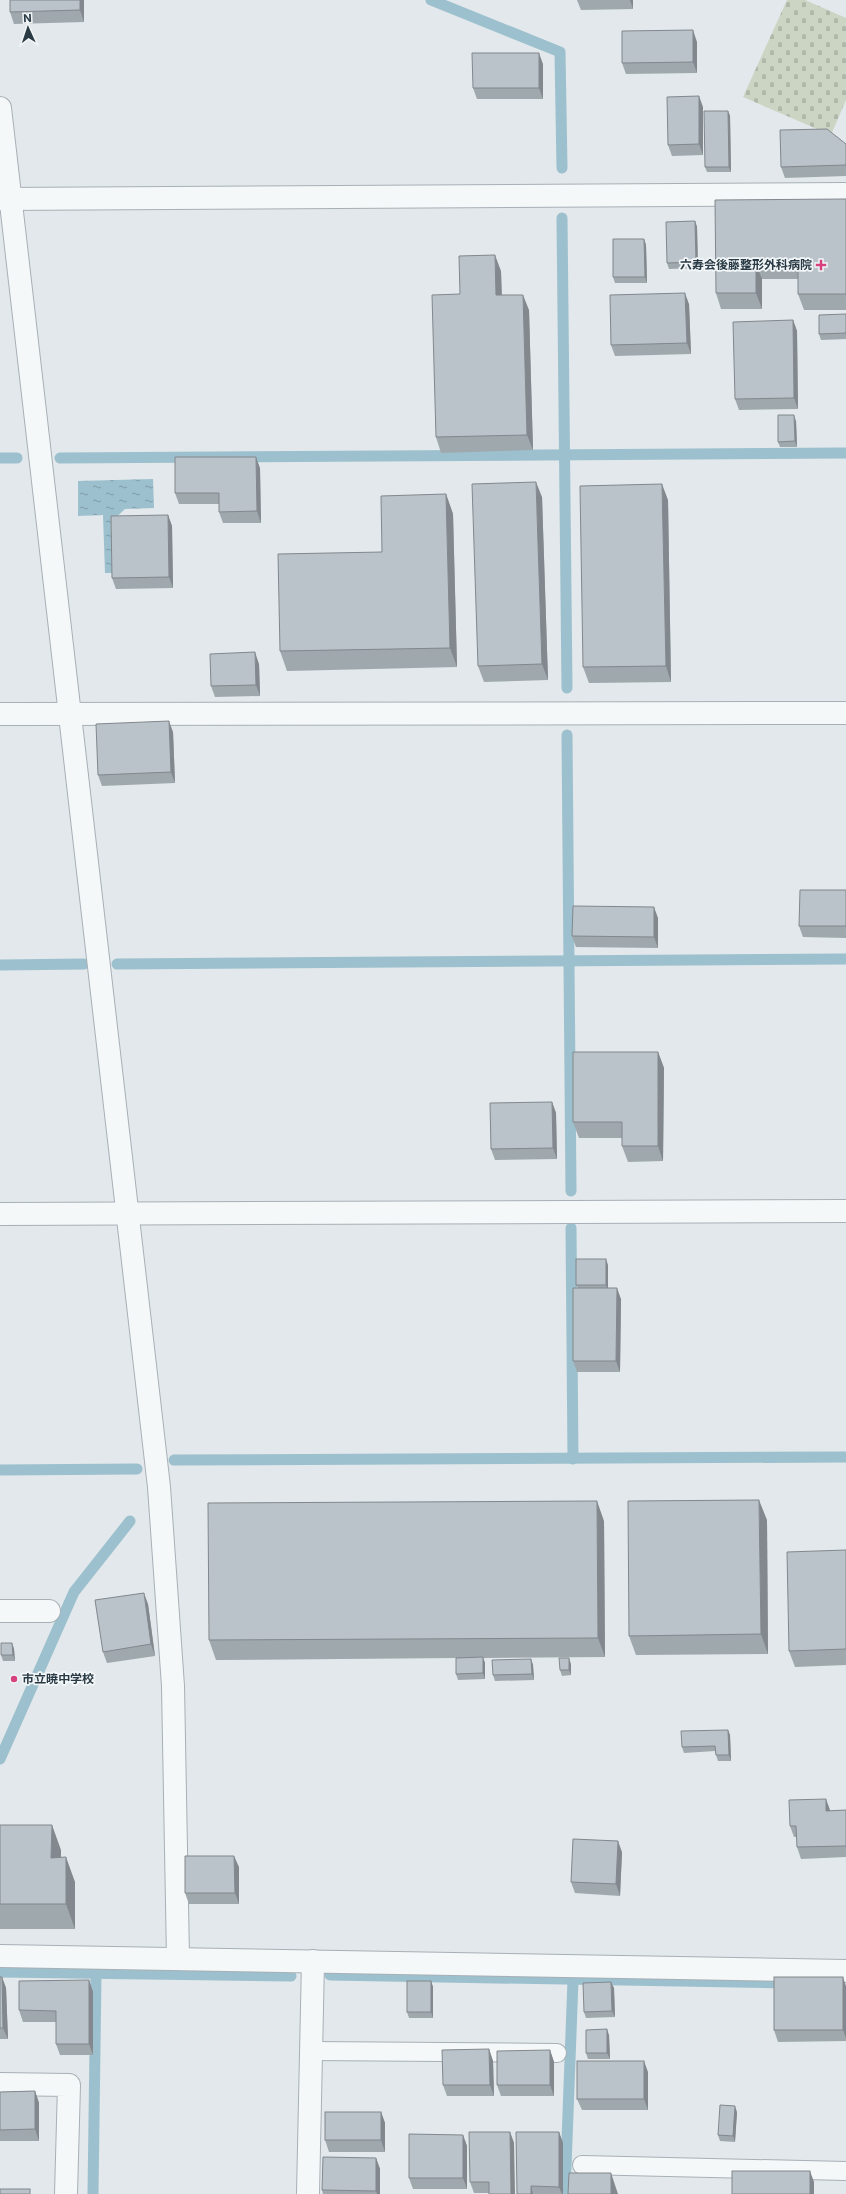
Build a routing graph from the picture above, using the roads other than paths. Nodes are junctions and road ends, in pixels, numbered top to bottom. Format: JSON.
{"nodes":[{"id":1,"x":0,"y":108,"type":"edge"},
{"id":2,"x":846,"y":194,"type":"edge"},
{"id":3,"x":6,"y":199,"type":"edge"},
{"id":4,"x":68,"y":713,"type":"junction"},
{"id":5,"x":846,"y":713,"type":"edge"},
{"id":6,"x":0,"y":714,"type":"edge"},
{"id":7,"x":846,"y":1210,"type":"edge"},
{"id":8,"x":126,"y":1213,"type":"junction"},
{"id":9,"x":0,"y":1214,"type":"edge"},
{"id":10,"x":0,"y":1611,"type":"edge"},
{"id":11,"x":49,"y":1611,"type":"dead end"},
{"id":12,"x":0,"y":1956,"type":"edge"},
{"id":13,"x":178,"y":1958,"type":"junction"},
{"id":14,"x":313,"y":1961,"type":"junction"},
{"id":15,"x":846,"y":1971,"type":"edge"},
{"id":16,"x":311,"y":2052,"type":"junction"},
{"id":17,"x":557,"y":2053,"type":"dead end"},
{"id":18,"x":0,"y":2084,"type":"edge"},
{"id":19,"x":582,"y":2165,"type":"dead end"},
{"id":20,"x":846,"y":2171,"type":"edge"},
{"id":21,"x":66,"y":2194,"type":"edge"},
{"id":22,"x":308,"y":2194,"type":"edge"}],
"edges":[{"from":1,"to":3,"type":"street"},
{"from":2,"to":3,"type":"street"},
{"from":3,"to":4,"type":"street"},
{"from":4,"to":5,"type":"street"},
{"from":4,"to":6,"type":"street"},
{"from":4,"to":8,"type":"street"},
{"from":7,"to":8,"type":"street"},
{"from":8,"to":9,"type":"street"},
{"from":8,"to":13,"type":"street"},
{"from":10,"to":11,"type":"street"},
{"from":12,"to":13,"type":"street"},
{"from":13,"to":14,"type":"street"},
{"from":14,"to":15,"type":"street"},
{"from":14,"to":16,"type":"street"},
{"from":16,"to":17,"type":"lane"},
{"from":16,"to":22,"type":"street"},
{"from":18,"to":21,"type":"street"},
{"from":19,"to":20,"type":"lane"}]}
